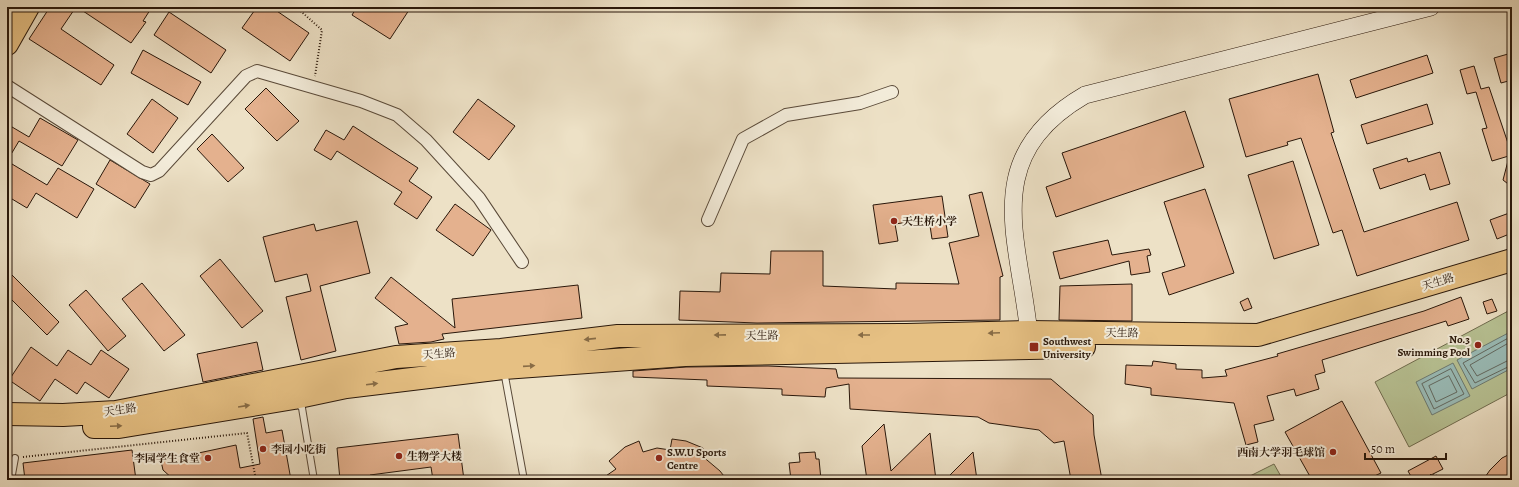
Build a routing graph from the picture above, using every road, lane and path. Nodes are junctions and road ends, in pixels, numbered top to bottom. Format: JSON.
{"nodes":[{"id":1,"x":9,"y":7,"type":"edge"},
{"id":2,"x":28,"y":7,"type":"edge"},
{"id":3,"x":296,"y":7,"type":"edge"},
{"id":4,"x":1424,"y":8,"type":"edge"},
{"id":5,"x":7,"y":10,"type":"edge"},
{"id":6,"x":7,"y":44,"type":"edge"},
{"id":7,"x":7,"y":86,"type":"edge"},
{"id":8,"x":313,"y":87,"type":"junction"},
{"id":9,"x":892,"y":92,"type":"dead end"},
{"id":10,"x":708,"y":220,"type":"dead end"},
{"id":11,"x":1512,"y":260,"type":"edge"},
{"id":12,"x":522,"y":262,"type":"dead end"},
{"id":13,"x":1512,"y":272,"type":"edge"},
{"id":14,"x":1029,"y":340,"type":"junction"},
{"id":15,"x":502,"y":359,"type":"junction"},
{"id":16,"x":292,"y":388,"type":"junction"},
{"id":17,"x":7,"y":414,"type":"edge"},
{"id":18,"x":7,"y":424,"type":"edge"},
{"id":19,"x":15,"y":458,"type":"joint"},
{"id":20,"x":1430,"y":475,"type":"dead end"},
{"id":21,"x":1456,"y":478,"type":"dead end"},
{"id":22,"x":11,"y":480,"type":"edge"},
{"id":23,"x":256,"y":480,"type":"edge"},
{"id":24,"x":314,"y":480,"type":"edge"},
{"id":25,"x":524,"y":480,"type":"edge"}],
"edges":[{"from":1,"to":5,"type":"highway"},
{"from":2,"to":6,"type":"highway"},
{"from":3,"to":8,"type":"path"},
{"from":4,"to":14,"type":"street"},
{"from":7,"to":8,"type":"street"},
{"from":8,"to":12,"type":"street"},
{"from":9,"to":10,"type":"street"},
{"from":11,"to":14,"type":"highway","name":"天生路"},
{"from":13,"to":14,"type":"highway","name":"天生路"},
{"from":14,"to":15,"type":"highway","name":"天生路"},
{"from":15,"to":16,"type":"highway","name":"天生路"},
{"from":15,"to":25,"type":"lane"},
{"from":16,"to":17,"type":"highway","name":"天生路"},
{"from":18,"to":16,"type":"highway","name":"天生路","one_way":true},
{"from":16,"to":24,"type":"lane"},
{"from":19,"to":22,"type":"lane"},
{"from":19,"to":23,"type":"path"},
{"from":20,"to":21,"type":"path"}]}
